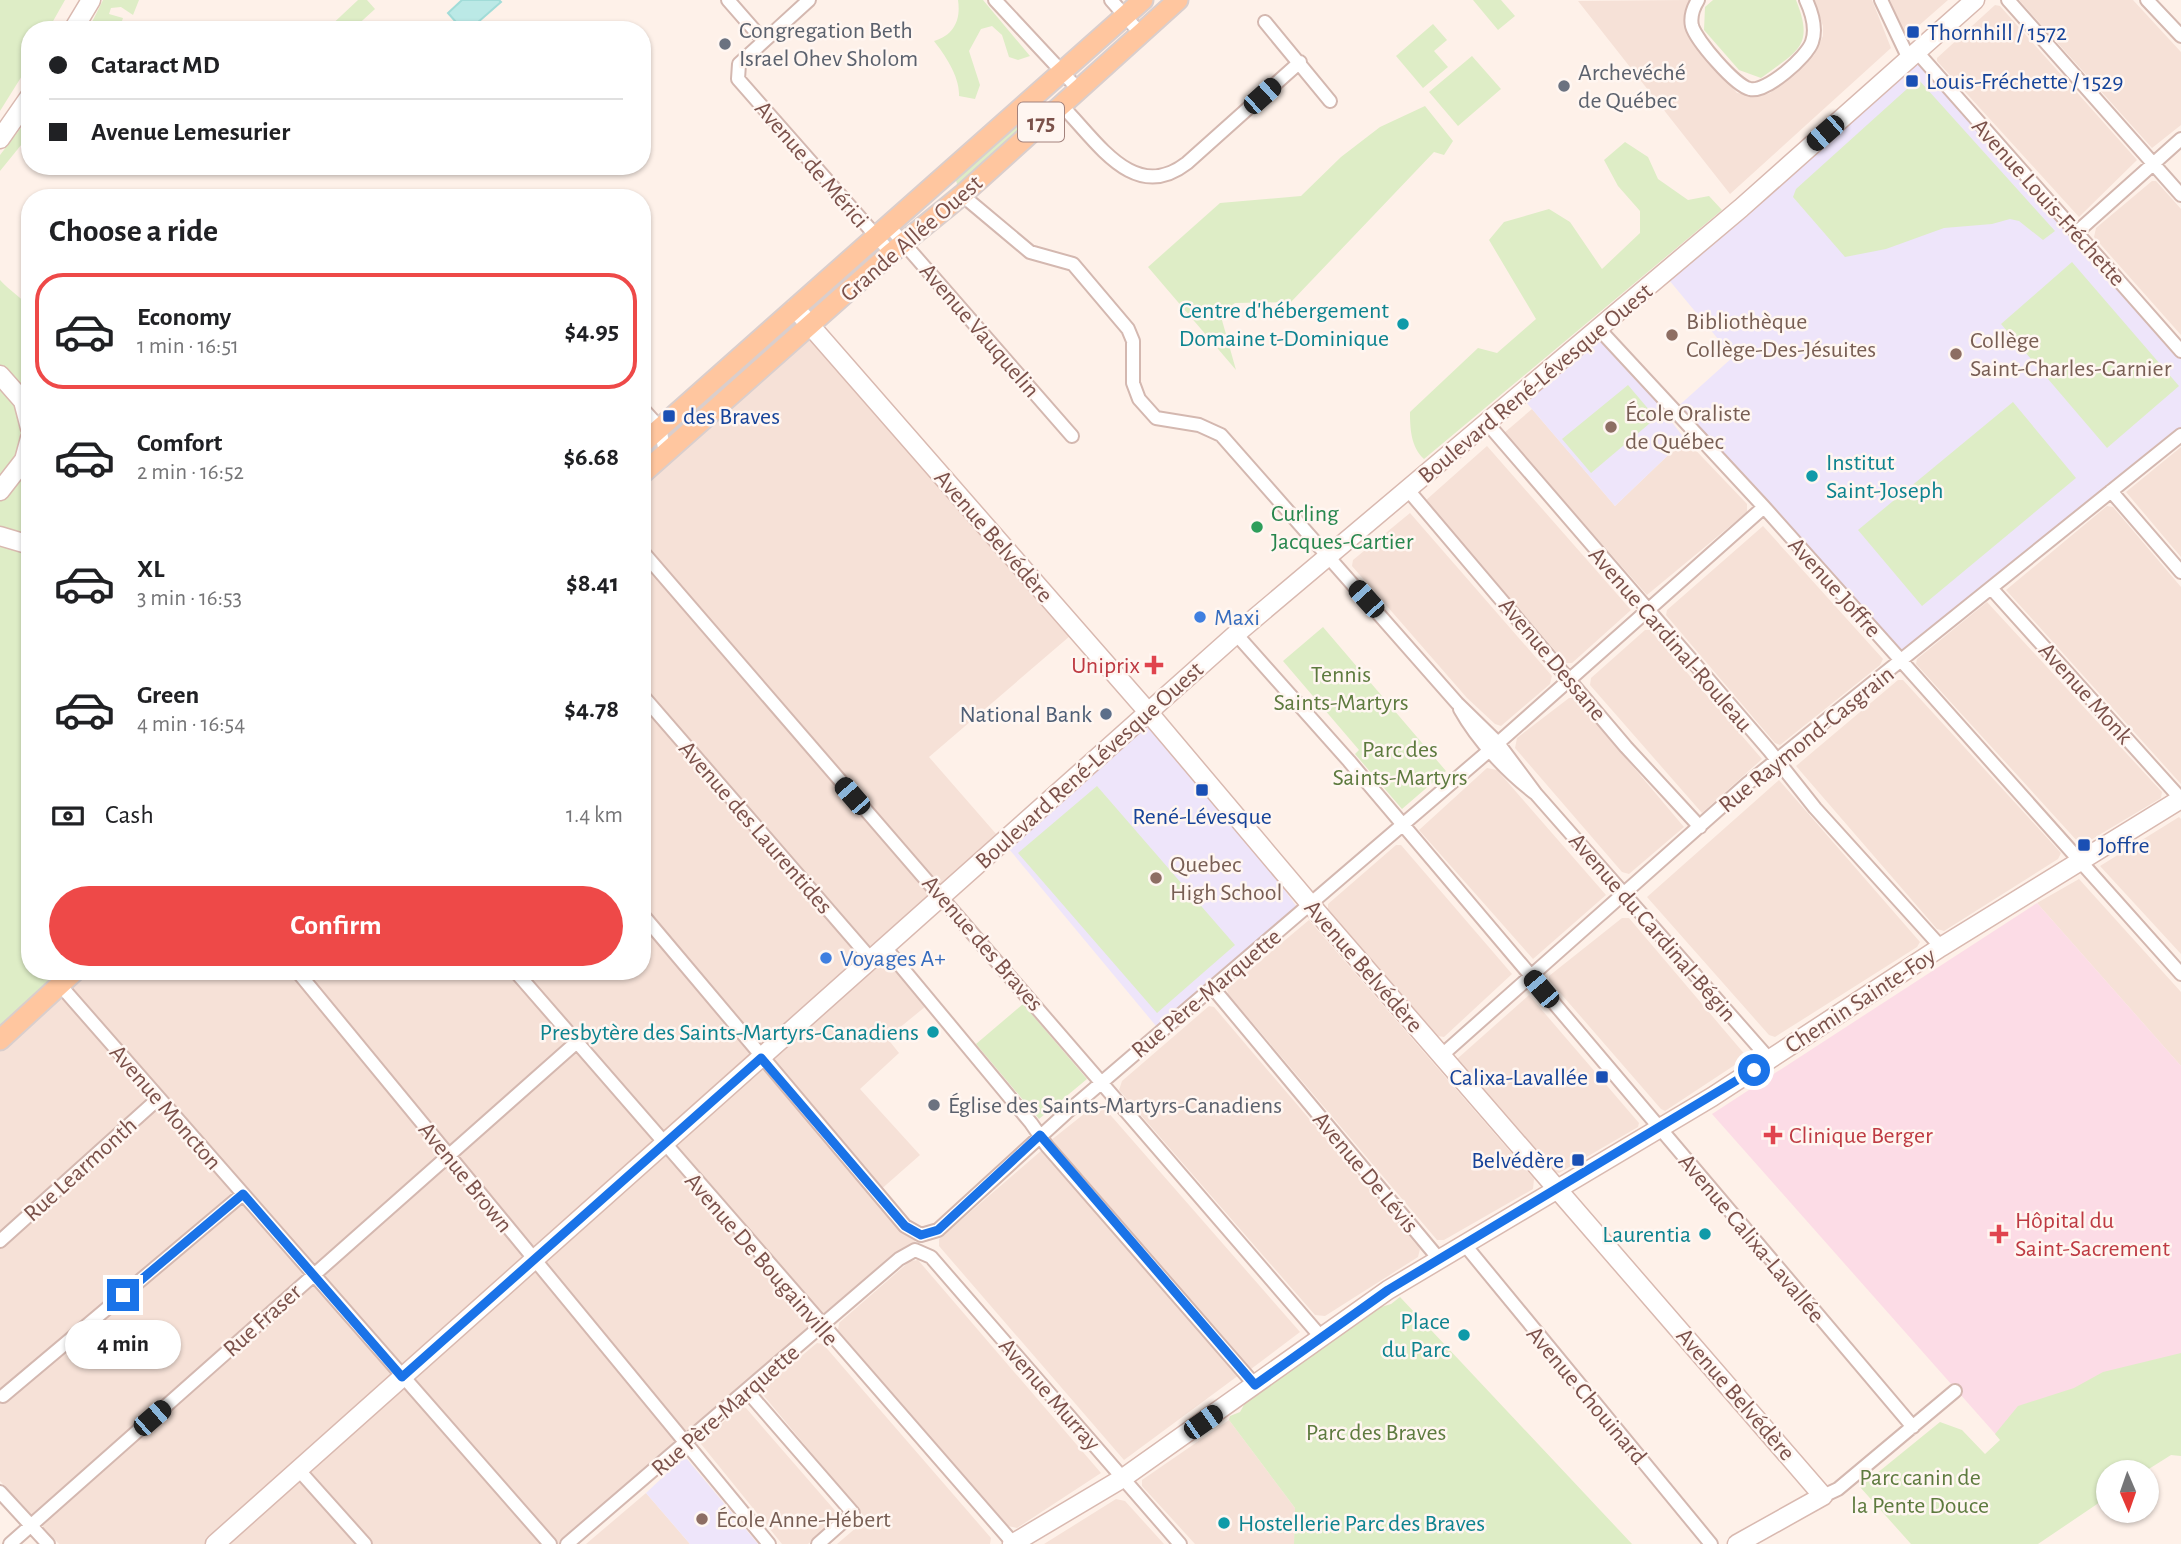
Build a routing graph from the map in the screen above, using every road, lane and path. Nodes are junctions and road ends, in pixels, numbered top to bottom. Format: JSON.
{"nodes":[{"id":1,"x":91,"y":0,"type":"edge"},
{"id":2,"x":728,"y":0,"type":"edge"},
{"id":3,"x":809,"y":0,"type":"edge"},
{"id":4,"x":995,"y":0,"type":"edge"},
{"id":5,"x":1111,"y":0,"type":"edge"},
{"id":6,"x":1143,"y":0,"type":"edge"},
{"id":7,"x":1178,"y":0,"type":"edge"},
{"id":8,"x":1698,"y":0,"type":"edge"},
{"id":9,"x":1806,"y":0,"type":"edge"},
{"id":10,"x":1881,"y":0,"type":"edge"},
{"id":11,"x":1975,"y":0,"type":"edge"},
{"id":12,"x":2008,"y":0,"type":"edge"},
{"id":13,"x":2153,"y":2,"type":"edge"},
{"id":14,"x":1125,"y":15,"type":"junction"},
{"id":15,"x":78,"y":21,"type":"edge"},
{"id":16,"x":1265,"y":22,"type":"dead end"},
{"id":17,"x":1140,"y":33,"type":"junction"},
{"id":18,"x":2181,"y":36,"type":"edge"},
{"id":19,"x":763,"y":40,"type":"junction"},
{"id":20,"x":1913,"y":56,"type":"junction"},
{"id":21,"x":1300,"y":62,"type":"junction"},
{"id":22,"x":1061,"y":73,"type":"junction"},
{"id":23,"x":1078,"y":89,"type":"junction"},
{"id":24,"x":1330,"y":101,"type":"dead end"},
{"id":25,"x":1060,"y":104,"type":"junction"},
{"id":26,"x":21,"y":109,"type":"edge"},
{"id":27,"x":0,"y":139,"type":"edge"},
{"id":28,"x":2181,"y":139,"type":"edge"},
{"id":29,"x":2153,"y":164,"type":"junction"},
{"id":30,"x":962,"y":195,"type":"junction"},
{"id":31,"x":2181,"y":195,"type":"edge"},
{"id":32,"x":881,"y":230,"type":"junction"},
{"id":33,"x":2077,"y":232,"type":"junction"},
{"id":34,"x":897,"y":248,"type":"junction"},
{"id":35,"x":795,"y":308,"type":"junction"},
{"id":36,"x":811,"y":325,"type":"junction"},
{"id":37,"x":1599,"y":328,"type":"junction"},
{"id":38,"x":2181,"y":351,"type":"edge"},
{"id":39,"x":0,"y":375,"type":"edge"},
{"id":40,"x":21,"y":399,"type":"edge"},
{"id":41,"x":1487,"y":423,"type":"junction"},
{"id":42,"x":651,"y":432,"type":"edge"},
{"id":43,"x":2181,"y":435,"type":"edge"},
{"id":44,"x":1072,"y":436,"type":"dead end"},
{"id":45,"x":651,"y":438,"type":"edge"},
{"id":46,"x":665,"y":452,"type":"junction"},
{"id":47,"x":21,"y":464,"type":"edge"},
{"id":48,"x":651,"y":465,"type":"edge"},
{"id":49,"x":1408,"y":490,"type":"junction"},
{"id":50,"x":0,"y":491,"type":"edge"},
{"id":51,"x":2111,"y":491,"type":"junction"},
{"id":52,"x":1764,"y":507,"type":"junction"},
{"id":53,"x":0,"y":536,"type":"edge"},
{"id":54,"x":21,"y":542,"type":"edge"},
{"id":55,"x":0,"y":546,"type":"edge"},
{"id":56,"x":21,"y":550,"type":"edge"},
{"id":57,"x":1329,"y":558,"type":"junction"},
{"id":58,"x":651,"y":561,"type":"edge"},
{"id":59,"x":2181,"y":572,"type":"edge"},
{"id":60,"x":1991,"y":588,"type":"junction"},
{"id":61,"x":1647,"y":612,"type":"junction"},
{"id":62,"x":1236,"y":634,"type":"junction"},
{"id":63,"x":1901,"y":661,"type":"junction"},
{"id":64,"x":1572,"y":679,"type":"junction"},
{"id":65,"x":651,"y":705,"type":"edge"},
{"id":66,"x":1149,"y":713,"type":"junction"},
{"id":67,"x":1494,"y":746,"type":"junction"},
{"id":68,"x":1779,"y":762,"type":"junction"},
{"id":69,"x":2181,"y":799,"type":"edge"},
{"id":70,"x":1401,"y":826,"type":"junction"},
{"id":71,"x":1700,"y":827,"type":"junction"},
{"id":72,"x":2079,"y":861,"type":"junction"},
{"id":73,"x":1624,"y":894,"type":"junction"},
{"id":74,"x":941,"y":895,"type":"junction"},
{"id":75,"x":1311,"y":905,"type":"junction"},
{"id":76,"x":651,"y":925,"type":"edge"},
{"id":77,"x":1941,"y":947,"type":"junction"},
{"id":78,"x":877,"y":952,"type":"junction"},
{"id":79,"x":2181,"y":974,"type":"edge"},
{"id":80,"x":1530,"y":976,"type":"junction"},
{"id":81,"x":65,"y":980,"type":"edge"},
{"id":82,"x":304,"y":980,"type":"edge"},
{"id":83,"x":523,"y":980,"type":"edge"},
{"id":84,"x":60,"y":985,"type":"junction"},
{"id":85,"x":1212,"y":987,"type":"junction"},
{"id":86,"x":0,"y":1040,"type":"edge"},
{"id":87,"x":578,"y":1041,"type":"junction"},
{"id":88,"x":1442,"y":1055,"type":"junction"},
{"id":89,"x":761,"y":1058,"type":"junction"},
{"id":90,"x":1770,"y":1060,"type":"junction"},
{"id":91,"x":1102,"y":1082,"type":"junction"},
{"id":92,"x":159,"y":1098,"type":"junction"},
{"id":93,"x":1660,"y":1129,"type":"junction"},
{"id":94,"x":1040,"y":1135,"type":"junction"},
{"id":95,"x":663,"y":1143,"type":"junction"},
{"id":96,"x":449,"y":1155,"type":"junction"},
{"id":97,"x":1559,"y":1190,"type":"junction"},
{"id":98,"x":243,"y":1194,"type":"junction"},
{"id":99,"x":0,"y":1241,"type":"edge"},
{"id":100,"x":1465,"y":1245,"type":"junction"},
{"id":101,"x":915,"y":1250,"type":"joint"},
{"id":102,"x":534,"y":1258,"type":"junction"},
{"id":103,"x":1439,"y":1259,"type":"junction"},
{"id":104,"x":314,"y":1274,"type":"junction"},
{"id":105,"x":822,"y":1327,"type":"junction"},
{"id":106,"x":1321,"y":1337,"type":"junction"},
{"id":107,"x":402,"y":1377,"type":"junction"},
{"id":108,"x":1255,"y":1385,"type":"junction"},
{"id":109,"x":747,"y":1391,"type":"junction"},
{"id":110,"x":1955,"y":1391,"type":"dead end"},
{"id":111,"x":3,"y":1396,"type":"dead end"},
{"id":112,"x":1913,"y":1427,"type":"junction"},
{"id":113,"x":686,"y":1443,"type":"junction"},
{"id":114,"x":298,"y":1468,"type":"junction"},
{"id":115,"x":1123,"y":1478,"type":"junction"},
{"id":116,"x":0,"y":1492,"type":"edge"},
{"id":117,"x":1823,"y":1496,"type":"junction"},
{"id":118,"x":31,"y":1525,"type":"junction"},
{"id":119,"x":10,"y":1544,"type":"edge"},
{"id":120,"x":48,"y":1544,"type":"edge"},
{"id":121,"x":215,"y":1544,"type":"edge"},
{"id":122,"x":365,"y":1544,"type":"edge"},
{"id":123,"x":550,"y":1544,"type":"edge"},
{"id":124,"x":567,"y":1544,"type":"edge"},
{"id":125,"x":769,"y":1544,"type":"edge"},
{"id":126,"x":818,"y":1544,"type":"edge"},
{"id":127,"x":1012,"y":1544,"type":"edge"},
{"id":128,"x":1180,"y":1544,"type":"edge"},
{"id":129,"x":1711,"y":1544,"type":"edge"},
{"id":130,"x":1738,"y":1544,"type":"edge"}],
"edges":[{"from":1,"to":15,"type":"main road"},
{"from":2,"to":19,"type":"street"},
{"from":3,"to":19,"type":"street","name":"Avenue de Mérici"},
{"from":4,"to":22,"type":"street"},
{"from":5,"to":14,"type":"street"},
{"from":6,"to":14,"type":"main road","name":"Grande Allée Ouest","number":"175"},
{"from":7,"to":17,"type":"main road","name":"Grande Allée Ouest","number":"175"},
{"from":8,"to":9,"type":"street"},
{"from":10,"to":20,"type":"street","name":"Avenue Louis-Fréchette"},
{"from":11,"to":20,"type":"main road","name":"Boulevard René-Lévesque Ouest"},
{"from":12,"to":29,"type":"street"},
{"from":13,"to":18,"type":"street"},
{"from":14,"to":17,"type":"street"},
{"from":14,"to":22,"type":"main road","name":"Grande Allée Ouest","number":"175"},
{"from":16,"to":21,"type":"street"},
{"from":17,"to":23,"type":"main road","name":"Grande Allée Ouest","number":"175"},
{"from":19,"to":32,"type":"street","name":"Avenue de Mérici"},
{"from":20,"to":33,"type":"street","name":"Avenue Louis-Fréchette"},
{"from":20,"to":37,"type":"main road","name":"Boulevard René-Lévesque Ouest"},
{"from":21,"to":24,"type":"street"},
{"from":21,"to":25,"type":"street"},
{"from":22,"to":23,"type":"street"},
{"from":22,"to":32,"type":"main road","name":"Grande Allée Ouest","number":"175"},
{"from":23,"to":25,"type":"main road","name":"Grande Allée Ouest","number":"175"},
{"from":25,"to":30,"type":"main road","name":"Grande Allée Ouest","number":"175"},
{"from":26,"to":27,"type":"main road"},
{"from":28,"to":29,"type":"street"},
{"from":29,"to":31,"type":"street"},
{"from":29,"to":33,"type":"street"},
{"from":30,"to":34,"type":"main road","name":"Grande Allée Ouest","number":"175"},
{"from":30,"to":57,"type":"street","name":"Avenue du Cardinal-Bégin"},
{"from":32,"to":34,"type":"street","name":"Avenue Vauquelin"},
{"from":32,"to":35,"type":"main road","name":"Grande Allée Ouest","number":"175"},
{"from":33,"to":38,"type":"street","name":"Avenue Louis-Fréchette"},
{"from":34,"to":36,"type":"main road","name":"Grande Allée Ouest","number":"175"},
{"from":34,"to":44,"type":"street","name":"Avenue Vauquelin"},
{"from":35,"to":36,"type":"main road","name":"Avenue Belvédère"},
{"from":35,"to":42,"type":"main road","name":"Grande Allée Ouest","number":"175"},
{"from":36,"to":46,"type":"main road","name":"Grande Allée Ouest","number":"175"},
{"from":36,"to":66,"type":"main road","name":"Avenue Belvédère"},
{"from":37,"to":41,"type":"main road","name":"Boulevard René-Lévesque Ouest"},
{"from":37,"to":52,"type":"street","name":"Avenue Joffre"},
{"from":39,"to":40,"type":"main road"},
{"from":41,"to":49,"type":"main road","name":"Boulevard René-Lévesque Ouest"},
{"from":41,"to":61,"type":"street","name":"Avenue Cardinal-Rouleau"},
{"from":43,"to":51,"type":"street","name":"Rue Raymond-Casgrain"},
{"from":45,"to":46,"type":"street"},
{"from":46,"to":48,"type":"main road","name":"Grande Allée Ouest","number":"175"},
{"from":47,"to":50,"type":"main road"},
{"from":49,"to":57,"type":"main road","name":"Boulevard René-Lévesque Ouest"},
{"from":49,"to":64,"type":"street","name":"Avenue Dessane"},
{"from":51,"to":59,"type":"street"},
{"from":51,"to":60,"type":"street","name":"Rue Raymond-Casgrain"},
{"from":52,"to":61,"type":"street","name":"Rue Père-Marquette"},
{"from":52,"to":63,"type":"street","name":"Avenue Joffre"},
{"from":53,"to":54,"type":"main road"},
{"from":55,"to":56,"type":"main road"},
{"from":57,"to":62,"type":"main road","name":"Boulevard René-Lévesque Ouest"},
{"from":57,"to":67,"type":"street","name":"Avenue du Cardinal-Bégin"},
{"from":58,"to":74,"type":"street","name":"Avenue des Braves"},
{"from":60,"to":63,"type":"street","name":"Rue Raymond-Casgrain"},
{"from":60,"to":69,"type":"street","name":"Avenue Monk"},
{"from":61,"to":64,"type":"street","name":"Rue Père-Marquette"},
{"from":61,"to":68,"type":"street","name":"Avenue Cardinal-Rouleau"},
{"from":62,"to":66,"type":"main road","name":"Boulevard René-Lévesque Ouest"},
{"from":62,"to":70,"type":"street","name":"Avenue Calixa-Lavallée"},
{"from":63,"to":68,"type":"street","name":"Rue Raymond-Casgrain"},
{"from":63,"to":72,"type":"street","name":"Avenue Joffre"},
{"from":64,"to":67,"type":"street","name":"Rue Père-Marquette"},
{"from":64,"to":71,"type":"street","name":"Avenue Dessane"},
{"from":65,"to":78,"type":"street","name":"Avenue des Laurentides"},
{"from":66,"to":74,"type":"main road","name":"Boulevard René-Lévesque Ouest"},
{"from":66,"to":75,"type":"main road","name":"Avenue Belvédère"},
{"from":67,"to":70,"type":"street","name":"Rue Père-Marquette"},
{"from":67,"to":73,"type":"street","name":"Avenue du Cardinal-Bégin"},
{"from":68,"to":71,"type":"street","name":"Rue Raymond-Casgrain"},
{"from":68,"to":77,"type":"street","name":"Avenue Cardinal-Rouleau"},
{"from":69,"to":72,"type":"main road","name":"Chemin Sainte-Foy"},
{"from":70,"to":75,"type":"street","name":"Rue Père-Marquette"},
{"from":70,"to":80,"type":"street","name":"Avenue Calixa-Lavallée"},
{"from":71,"to":73,"type":"street","name":"Rue Raymond-Casgrain"},
{"from":72,"to":77,"type":"main road","name":"Chemin Sainte-Foy"},
{"from":72,"to":79,"type":"street","name":"Avenue Joffre"},
{"from":73,"to":80,"type":"street","name":"Rue Raymond-Casgrain"},
{"from":73,"to":90,"type":"street","name":"Avenue du Cardinal-Bégin"},
{"from":74,"to":78,"type":"main road","name":"Boulevard René-Lévesque Ouest"},
{"from":74,"to":91,"type":"street","name":"Avenue des Braves"},
{"from":75,"to":85,"type":"street","name":"Rue Père-Marquette"},
{"from":75,"to":88,"type":"main road","name":"Avenue Belvédère"},
{"from":76,"to":89,"type":"street"},
{"from":77,"to":90,"type":"main road","name":"Chemin Sainte-Foy"},
{"from":78,"to":89,"type":"main road","name":"Boulevard René-Lévesque Ouest"},
{"from":78,"to":94,"type":"street","name":"Avenue des Laurentides"},
{"from":80,"to":88,"type":"street","name":"Rue Raymond-Casgrain"},
{"from":80,"to":93,"type":"street","name":"Avenue Calixa-Lavallée"},
{"from":81,"to":84,"type":"main road"},
{"from":82,"to":96,"type":"street","name":"Avenue Brown"},
{"from":83,"to":87,"type":"street","name":"Avenue De Bougainville"},
{"from":84,"to":86,"type":"main road"},
{"from":84,"to":92,"type":"street","name":"Avenue Moncton"},
{"from":85,"to":91,"type":"street","name":"Rue Père-Marquette"},
{"from":85,"to":103,"type":"street","name":"Avenue De Lévis"},
{"from":87,"to":95,"type":"street","name":"Avenue De Bougainville"},
{"from":87,"to":96,"type":"street","name":"Rue Fraser"},
{"from":88,"to":97,"type":"main road","name":"Avenue Belvédère"},
{"from":89,"to":94,"type":"street","name":"Rue Père-Marquette"},
{"from":89,"to":95,"type":"main road","name":"Boulevard René-Lévesque Ouest"},
{"from":90,"to":93,"type":"main road","name":"Chemin Sainte-Foy"},
{"from":91,"to":94,"type":"street","name":"Rue Père-Marquette"},
{"from":91,"to":106,"type":"street","name":"Avenue des Braves"},
{"from":92,"to":98,"type":"street","name":"Avenue Moncton"},
{"from":92,"to":99,"type":"street","name":"Rue Learmonth"},
{"from":93,"to":97,"type":"main road","name":"Chemin Sainte-Foy"},
{"from":93,"to":112,"type":"street","name":"Avenue Calixa-Lavallée"},
{"from":94,"to":108,"type":"street","name":"Avenue des Laurentides"},
{"from":95,"to":102,"type":"main road","name":"Boulevard René-Lévesque Ouest"},
{"from":95,"to":105,"type":"street","name":"Avenue De Bougainville"},
{"from":96,"to":102,"type":"street","name":"Avenue Brown"},
{"from":96,"to":104,"type":"street","name":"Rue Fraser"},
{"from":97,"to":100,"type":"main road","name":"Chemin Sainte-Foy"},
{"from":97,"to":117,"type":"main road","name":"Avenue Belvédère"},
{"from":98,"to":104,"type":"street","name":"Avenue Moncton"},
{"from":98,"to":111,"type":"street"},
{"from":100,"to":103,"type":"main road","name":"Chemin Sainte-Foy"},
{"from":100,"to":129,"type":"street","name":"Avenue Chouinard"},
{"from":101,"to":105,"type":"street","name":"Rue Père-Marquette"},
{"from":101,"to":115,"type":"street","name":"Avenue Murray"},
{"from":102,"to":107,"type":"main road","name":"Boulevard René-Lévesque Ouest"},
{"from":102,"to":113,"type":"street","name":"Avenue Brown"},
{"from":103,"to":106,"type":"main road","name":"Chemin Sainte-Foy"},
{"from":104,"to":107,"type":"street","name":"Avenue Moncton"},
{"from":104,"to":118,"type":"street","name":"Rue Fraser"},
{"from":105,"to":109,"type":"street","name":"Rue Père-Marquette"},
{"from":105,"to":127,"type":"street","name":"Avenue De Bougainville"},
{"from":106,"to":108,"type":"main road","name":"Chemin Sainte-Foy"},
{"from":107,"to":114,"type":"main road","name":"Boulevard René-Lévesque Ouest"},
{"from":107,"to":123,"type":"street","name":"Avenue Moncton"},
{"from":108,"to":115,"type":"main road","name":"Chemin Sainte-Foy"},
{"from":109,"to":113,"type":"street","name":"Rue Père-Marquette"},
{"from":109,"to":126,"type":"street"},
{"from":110,"to":112,"type":"street"},
{"from":112,"to":117,"type":"street"},
{"from":113,"to":124,"type":"street","name":"Rue Père-Marquette"},
{"from":113,"to":125,"type":"street","name":"Avenue Brown"},
{"from":114,"to":121,"type":"main road","name":"Boulevard René-Lévesque Ouest"},
{"from":114,"to":122,"type":"street"},
{"from":115,"to":127,"type":"main road","name":"Chemin Sainte-Foy"},
{"from":115,"to":128,"type":"street","name":"Avenue Murray"},
{"from":116,"to":118,"type":"street"},
{"from":117,"to":130,"type":"main road"},
{"from":118,"to":119,"type":"street","name":"Rue Fraser"},
{"from":118,"to":120,"type":"street"}]}
